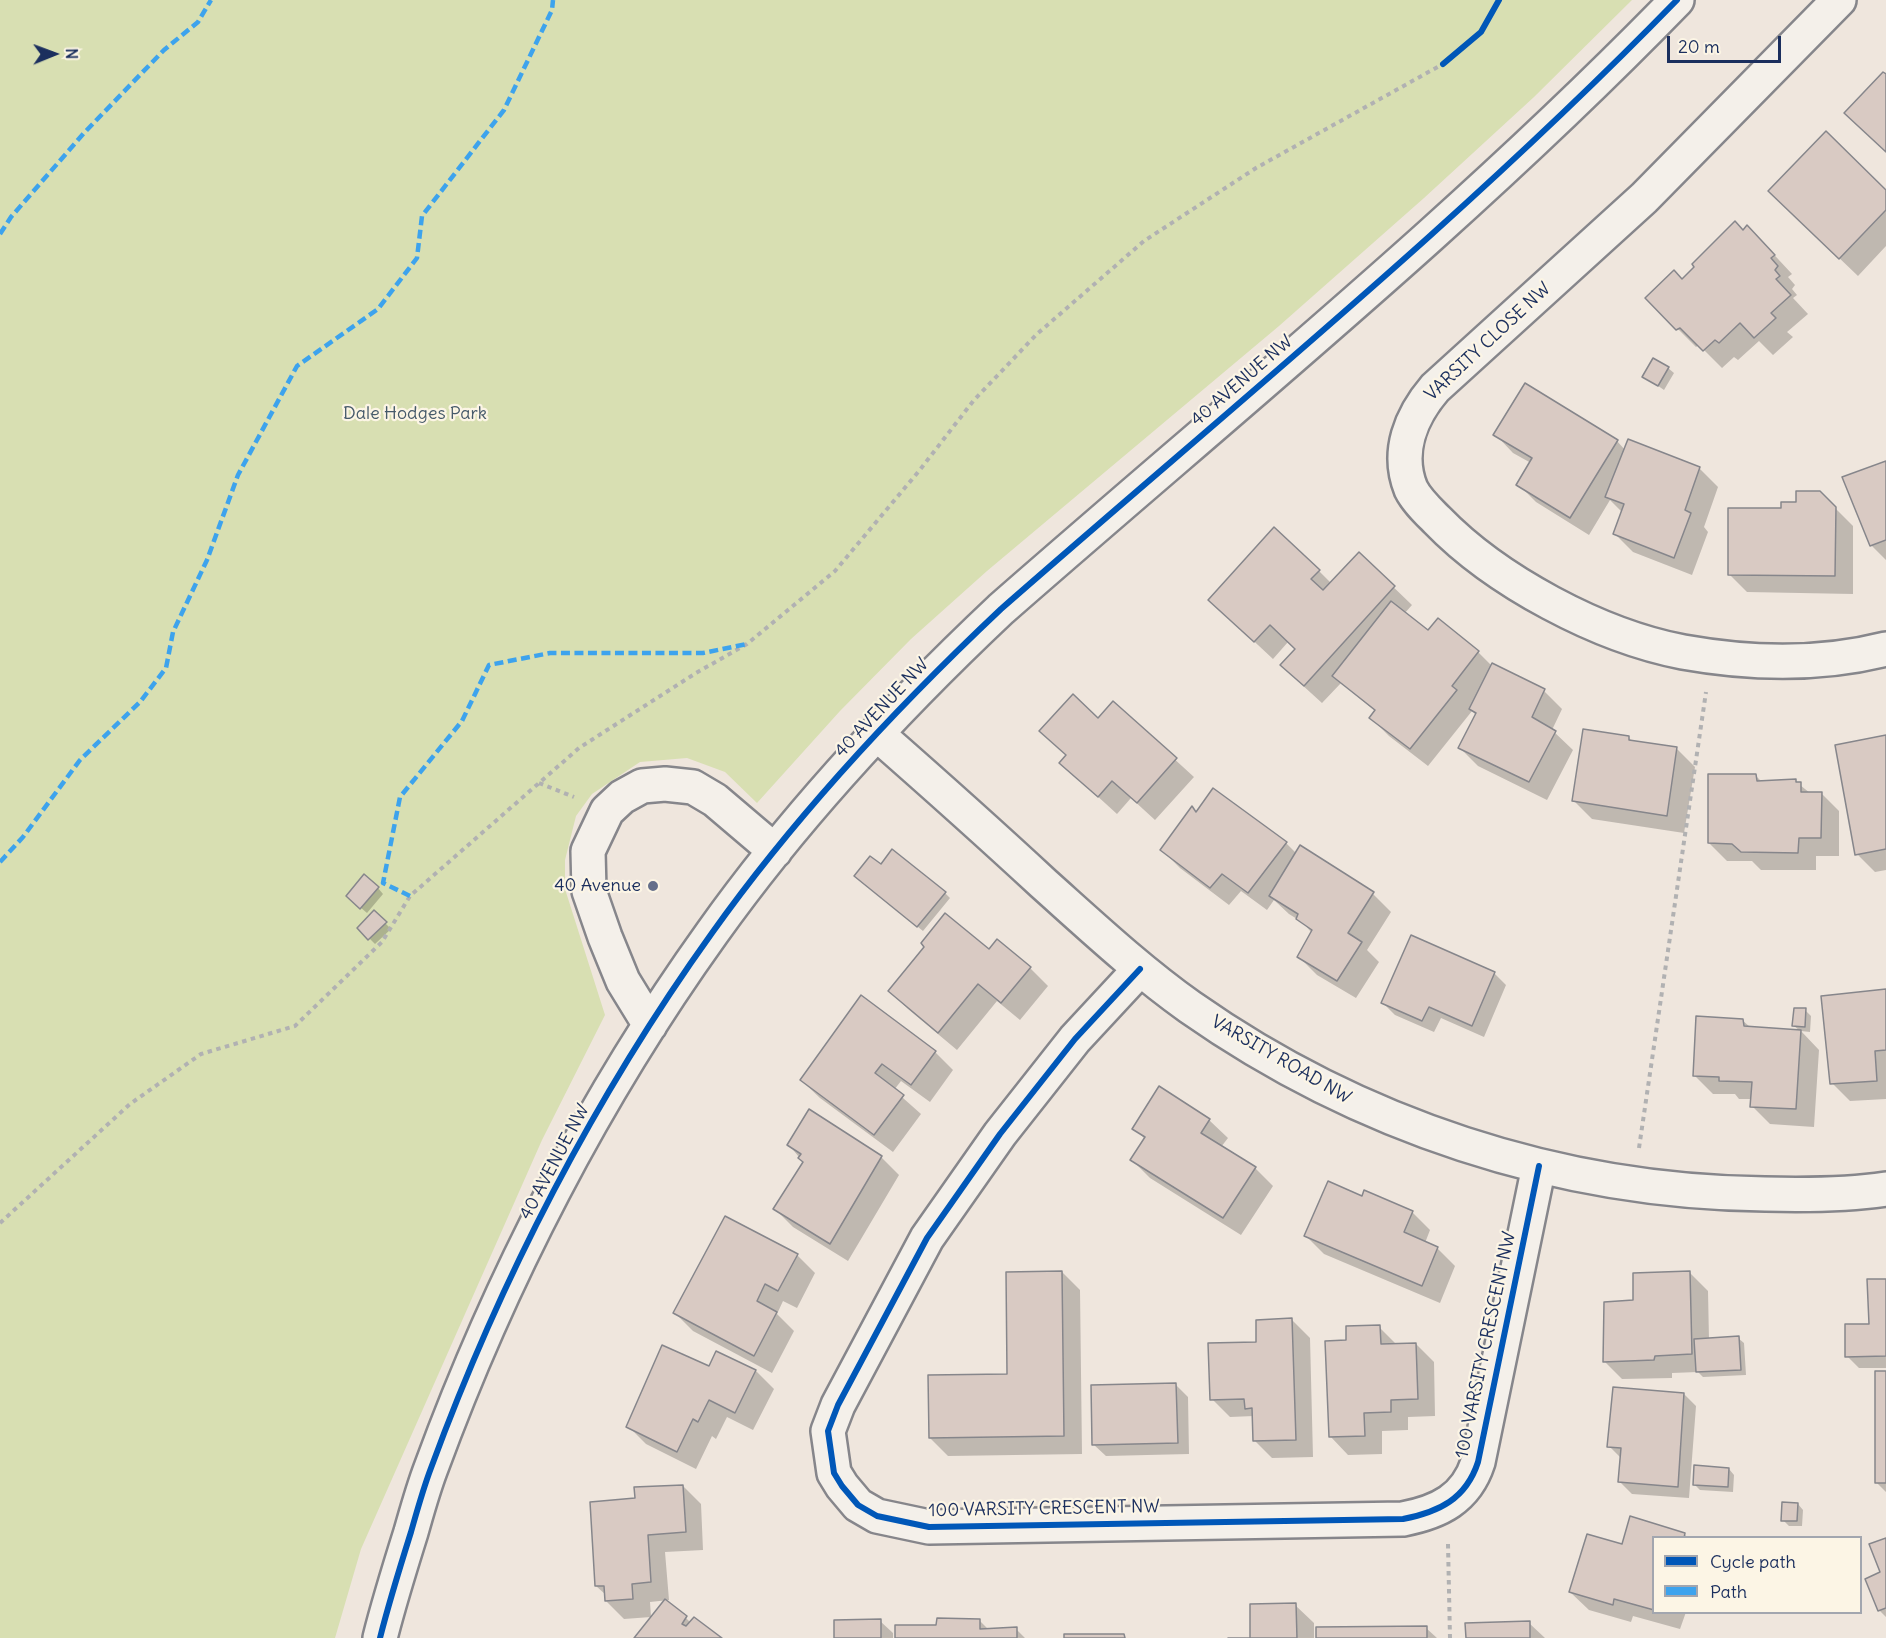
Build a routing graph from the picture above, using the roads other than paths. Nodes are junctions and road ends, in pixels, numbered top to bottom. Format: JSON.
{"nodes":[{"id":1,"x":1677,"y":0,"type":"edge"},
{"id":2,"x":1839,"y":0,"type":"edge"},
{"id":3,"x":1886,"y":649,"type":"edge"},
{"id":4,"x":876,"y":733,"type":"junction"},
{"id":5,"x":775,"y":851,"type":"junction"},
{"id":6,"x":1140,"y":969,"type":"junction"},
{"id":7,"x":650,"y":1025,"type":"junction"},
{"id":8,"x":1539,"y":1166,"type":"junction"},
{"id":9,"x":1886,"y":1189,"type":"edge"},
{"id":10,"x":380,"y":1638,"type":"edge"}],
"edges":[{"from":1,"to":4,"type":"street","name":"40 AVENUE NW"},
{"from":2,"to":3,"type":"street","name":"VARSITY CLOSE NW"},
{"from":4,"to":5,"type":"street","name":"40 AVENUE NW"},
{"from":4,"to":6,"type":"street","name":"VARSITY ROAD NW"},
{"from":5,"to":7,"type":"street","name":"40 AVENUE NW"},
{"from":5,"to":7,"type":"street"},
{"from":6,"to":8,"type":"street","name":"VARSITY ROAD NW"},
{"from":6,"to":8,"type":"street","name":"100 VARSITY CRESCENT NW"},
{"from":7,"to":10,"type":"street","name":"40 AVENUE NW"},
{"from":8,"to":9,"type":"street","name":"VARSITY ROAD NW"}]}
